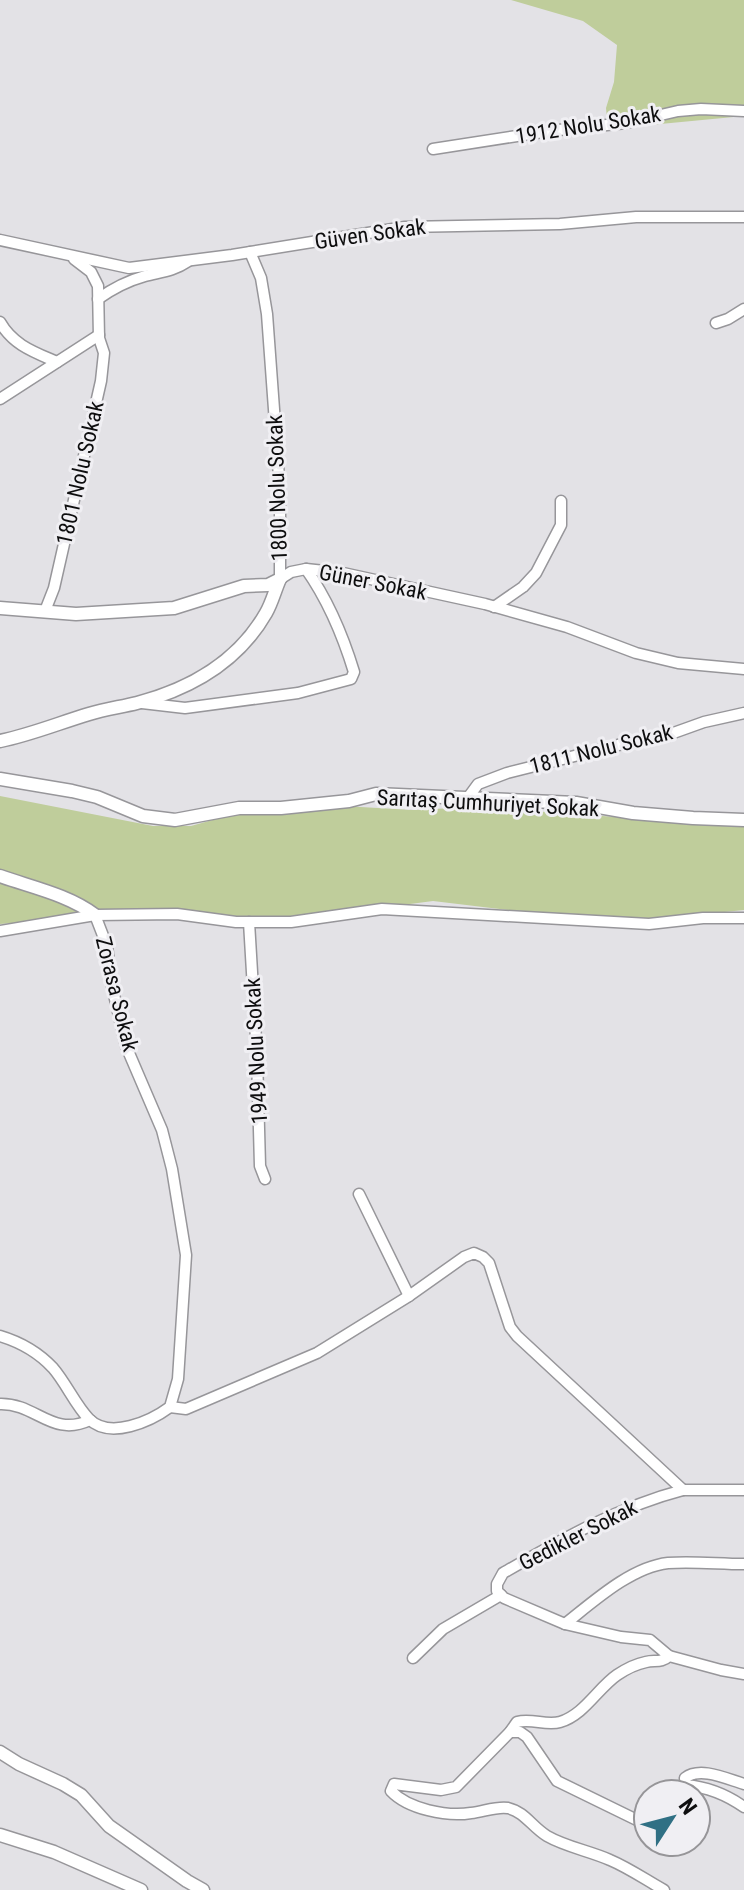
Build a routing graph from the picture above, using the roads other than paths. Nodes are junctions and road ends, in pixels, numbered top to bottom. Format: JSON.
{"nodes":[{"id":1,"x":744,"y":111,"type":"edge"},
{"id":2,"x":433,"y":149,"type":"dead end"},
{"id":3,"x":744,"y":217,"type":"edge"},
{"id":4,"x":0,"y":240,"type":"edge"},
{"id":5,"x":250,"y":252,"type":"junction"},
{"id":6,"x":67,"y":255,"type":"junction"},
{"id":7,"x":188,"y":261,"type":"junction"},
{"id":8,"x":98,"y":299,"type":"junction"},
{"id":9,"x":744,"y":309,"type":"edge"},
{"id":10,"x":0,"y":322,"type":"edge"},
{"id":11,"x":716,"y":323,"type":"dead end"},
{"id":12,"x":99,"y":335,"type":"junction"},
{"id":13,"x":57,"y":362,"type":"junction"},
{"id":14,"x":0,"y":399,"type":"edge"},
{"id":15,"x":561,"y":501,"type":"dead end"},
{"id":16,"x":306,"y":569,"type":"junction"},
{"id":17,"x":280,"y":579,"type":"junction"},
{"id":18,"x":494,"y":607,"type":"junction"},
{"id":19,"x":0,"y":608,"type":"edge"},
{"id":20,"x":45,"y":611,"type":"junction"},
{"id":21,"x":744,"y":669,"type":"edge"},
{"id":22,"x":140,"y":702,"type":"junction"},
{"id":23,"x":744,"y":713,"type":"edge"},
{"id":24,"x":0,"y":741,"type":"edge"},
{"id":25,"x":0,"y":779,"type":"edge"},
{"id":26,"x":467,"y":799,"type":"junction"},
{"id":27,"x":744,"y":820,"type":"edge"},
{"id":28,"x":0,"y":876,"type":"edge"},
{"id":29,"x":95,"y":915,"type":"junction"},
{"id":30,"x":744,"y":918,"type":"edge"},
{"id":31,"x":249,"y":922,"type":"junction"},
{"id":32,"x":0,"y":931,"type":"edge"},
{"id":33,"x":265,"y":1179,"type":"dead end"},
{"id":34,"x":359,"y":1194,"type":"dead end"},
{"id":35,"x":409,"y":1296,"type":"junction"},
{"id":36,"x":0,"y":1336,"type":"edge"},
{"id":37,"x":0,"y":1404,"type":"edge"},
{"id":38,"x":170,"y":1407,"type":"junction"},
{"id":39,"x":90,"y":1420,"type":"junction"},
{"id":40,"x":683,"y":1490,"type":"junction"},
{"id":41,"x":744,"y":1490,"type":"edge"},
{"id":42,"x":744,"y":1564,"type":"edge"},
{"id":43,"x":501,"y":1595,"type":"junction"},
{"id":44,"x":565,"y":1624,"type":"junction"},
{"id":45,"x":669,"y":1656,"type":"junction"},
{"id":46,"x":413,"y":1658,"type":"dead end"},
{"id":47,"x":744,"y":1674,"type":"edge"},
{"id":48,"x":510,"y":1732,"type":"junction"},
{"id":49,"x":0,"y":1752,"type":"edge"},
{"id":50,"x":685,"y":1778,"type":"edge"},
{"id":51,"x":744,"y":1784,"type":"edge"},
{"id":52,"x":712,"y":1790,"type":"edge"},
{"id":53,"x":744,"y":1807,"type":"edge"},
{"id":54,"x":632,"y":1818,"type":"edge"},
{"id":55,"x":0,"y":1835,"type":"edge"},
{"id":56,"x":141,"y":1890,"type":"edge"},
{"id":57,"x":203,"y":1890,"type":"edge"},
{"id":58,"x":664,"y":1890,"type":"edge"}],
"edges":[{"from":1,"to":2,"type":"street","name":"1912 Nolu Sokak"},
{"from":3,"to":5,"type":"street","name":"Güven Sokak"},
{"from":4,"to":6,"type":"street","name":"Güven Sokak"},
{"from":5,"to":7,"type":"street","name":"Güven Sokak"},
{"from":5,"to":17,"type":"street","name":"1800 Nolu Sokak"},
{"from":6,"to":7,"type":"street","name":"Güven Sokak"},
{"from":6,"to":8,"type":"street","name":"1801 Nolu Sokak"},
{"from":7,"to":8,"type":"street"},
{"from":8,"to":12,"type":"street","name":"1801 Nolu Sokak"},
{"from":9,"to":11,"type":"street"},
{"from":10,"to":13,"type":"street"},
{"from":12,"to":13,"type":"street"},
{"from":12,"to":20,"type":"street","name":"1801 Nolu Sokak"},
{"from":13,"to":14,"type":"street"},
{"from":15,"to":18,"type":"street"},
{"from":16,"to":17,"type":"street","name":"Güner Sokak"},
{"from":16,"to":18,"type":"street","name":"Güner Sokak"},
{"from":16,"to":22,"type":"street"},
{"from":17,"to":20,"type":"street","name":"Güner Sokak"},
{"from":17,"to":22,"type":"street","name":"1800 Nolu Sokak"},
{"from":18,"to":21,"type":"street","name":"Güner Sokak"},
{"from":19,"to":20,"type":"street","name":"Güner Sokak"},
{"from":22,"to":24,"type":"street","name":"1800 Nolu Sokak"},
{"from":23,"to":26,"type":"street","name":"1811 Nolu Sokak"},
{"from":25,"to":26,"type":"street","name":"Sarıtaş Cumhuriyet Sokak"},
{"from":26,"to":27,"type":"street","name":"Sarıtaş Cumhuriyet Sokak"},
{"from":28,"to":29,"type":"street"},
{"from":29,"to":31,"type":"street","name":"Zorasa Sokak"},
{"from":29,"to":32,"type":"street"},
{"from":29,"to":38,"type":"street","name":"Zorasa Sokak"},
{"from":30,"to":31,"type":"street","name":"Zorasa Sokak"},
{"from":31,"to":33,"type":"street","name":"1949 Nolu Sokak"},
{"from":34,"to":35,"type":"street"},
{"from":35,"to":38,"type":"street"},
{"from":35,"to":40,"type":"street"},
{"from":36,"to":39,"type":"street"},
{"from":37,"to":39,"type":"street"},
{"from":38,"to":39,"type":"street"},
{"from":40,"to":41,"type":"street"},
{"from":40,"to":43,"type":"street","name":"Gedikler Sokak"},
{"from":42,"to":44,"type":"street"},
{"from":43,"to":44,"type":"street","name":"Gedikler Sokak"},
{"from":43,"to":46,"type":"street"},
{"from":44,"to":45,"type":"street","name":"Gedikler Sokak"},
{"from":45,"to":47,"type":"street","name":"Gedikler Sokak"},
{"from":45,"to":48,"type":"street"},
{"from":48,"to":54,"type":"street"},
{"from":48,"to":58,"type":"street"},
{"from":49,"to":57,"type":"street"},
{"from":50,"to":51,"type":"street"},
{"from":52,"to":53,"type":"street"},
{"from":55,"to":56,"type":"street"}]}
